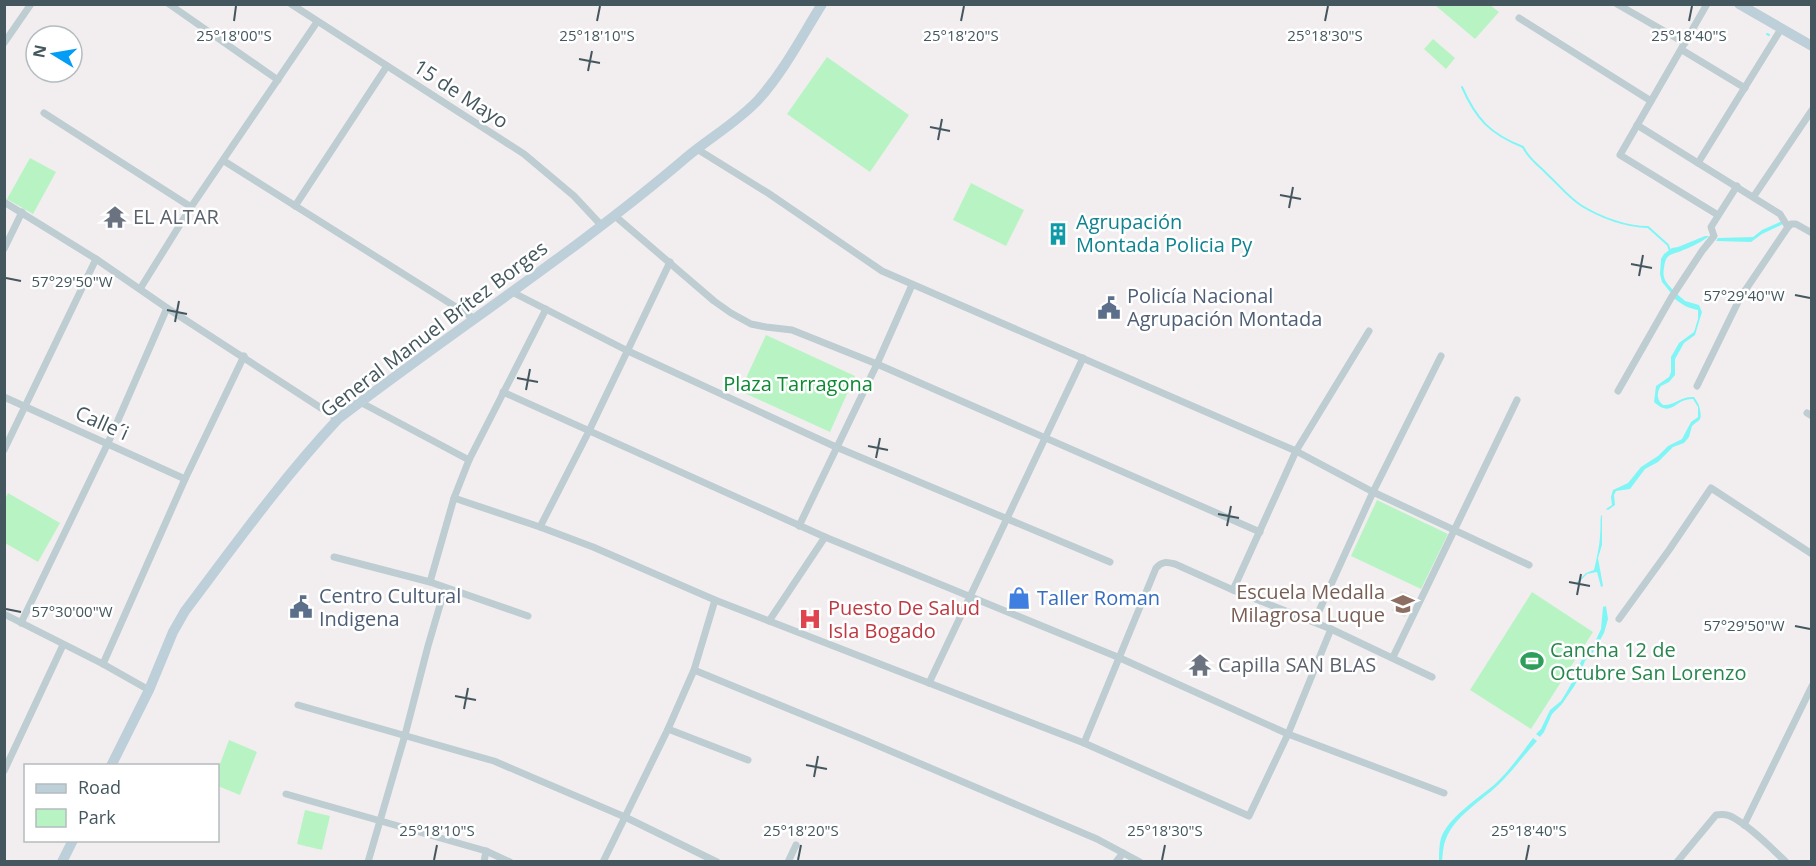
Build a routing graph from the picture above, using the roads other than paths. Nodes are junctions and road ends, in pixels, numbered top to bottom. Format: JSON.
{"nodes":[{"id":1,"x":31,"y":4,"type":"edge"},
{"id":2,"x":169,"y":4,"type":"edge"},
{"id":3,"x":291,"y":4,"type":"edge"},
{"id":4,"x":822,"y":4,"type":"edge"},
{"id":5,"x":1617,"y":4,"type":"edge"},
{"id":6,"x":1707,"y":4,"type":"edge"},
{"id":7,"x":1747,"y":6,"type":"edge"},
{"id":8,"x":1519,"y":18,"type":"dead end"},
{"id":9,"x":317,"y":22,"type":"junction"},
{"id":10,"x":1781,"y":29,"type":"junction"},
{"id":11,"x":4,"y":43,"type":"edge"},
{"id":12,"x":1684,"y":46,"type":"junction"},
{"id":13,"x":1812,"y":46,"type":"edge"},
{"id":14,"x":387,"y":66,"type":"junction"},
{"id":15,"x":278,"y":81,"type":"junction"},
{"id":16,"x":1745,"y":88,"type":"junction"},
{"id":17,"x":1651,"y":101,"type":"junction"},
{"id":18,"x":1812,"y":110,"type":"edge"},
{"id":19,"x":44,"y":113,"type":"dead end"},
{"id":20,"x":1636,"y":126,"type":"junction"},
{"id":21,"x":696,"y":149,"type":"junction"},
{"id":22,"x":224,"y":161,"type":"junction"},
{"id":23,"x":1698,"y":163,"type":"junction"},
{"id":24,"x":1737,"y":186,"type":"junction"},
{"id":25,"x":1754,"y":196,"type":"junction"},
{"id":26,"x":4,"y":202,"type":"edge"},
{"id":27,"x":295,"y":206,"type":"junction"},
{"id":28,"x":191,"y":207,"type":"junction"},
{"id":29,"x":22,"y":212,"type":"junction"},
{"id":30,"x":1718,"y":215,"type":"junction"},
{"id":31,"x":615,"y":216,"type":"junction"},
{"id":32,"x":1786,"y":223,"type":"junction"},
{"id":33,"x":603,"y":226,"type":"junction"},
{"id":34,"x":1811,"y":232,"type":"edge"},
{"id":35,"x":4,"y":249,"type":"edge"},
{"id":36,"x":96,"y":259,"type":"junction"},
{"id":37,"x":670,"y":262,"type":"junction"},
{"id":38,"x":912,"y":285,"type":"junction"},
{"id":39,"x":140,"y":289,"type":"junction"},
{"id":40,"x":512,"y":292,"type":"junction"},
{"id":41,"x":167,"y":308,"type":"junction"},
{"id":42,"x":546,"y":309,"type":"junction"},
{"id":43,"x":475,"y":319,"type":"junction"},
{"id":44,"x":1369,"y":331,"type":"dead end"},
{"id":45,"x":628,"y":351,"type":"junction"},
{"id":46,"x":244,"y":356,"type":"junction"},
{"id":47,"x":1441,"y":356,"type":"dead end"},
{"id":48,"x":1083,"y":358,"type":"junction"},
{"id":49,"x":877,"y":364,"type":"junction"},
{"id":50,"x":1697,"y":386,"type":"dead end"},
{"id":51,"x":1618,"y":391,"type":"dead end"},
{"id":52,"x":503,"y":392,"type":"junction"},
{"id":53,"x":4,"y":397,"type":"edge"},
{"id":54,"x":1517,"y":400,"type":"dead end"},
{"id":55,"x":360,"y":402,"type":"junction"},
{"id":56,"x":24,"y":406,"type":"junction"},
{"id":57,"x":338,"y":419,"type":"junction"},
{"id":58,"x":589,"y":431,"type":"junction"},
{"id":59,"x":1045,"y":439,"type":"junction"},
{"id":60,"x":108,"y":443,"type":"junction"},
{"id":61,"x":836,"y":447,"type":"junction"},
{"id":62,"x":4,"y":450,"type":"edge"},
{"id":63,"x":1296,"y":451,"type":"junction"},
{"id":64,"x":469,"y":460,"type":"junction"},
{"id":65,"x":185,"y":479,"type":"junction"},
{"id":66,"x":1373,"y":492,"type":"junction"},
{"id":67,"x":454,"y":498,"type":"junction"},
{"id":68,"x":1006,"y":519,"type":"junction"},
{"id":69,"x":799,"y":526,"type":"junction"},
{"id":70,"x":540,"y":527,"type":"junction"},
{"id":71,"x":1455,"y":530,"type":"junction"},
{"id":72,"x":1260,"y":532,"type":"junction"},
{"id":73,"x":825,"y":537,"type":"junction"},
{"id":74,"x":1812,"y":554,"type":"edge"},
{"id":75,"x":334,"y":557,"type":"dead end"},
{"id":76,"x":1110,"y":562,"type":"dead end"},
{"id":77,"x":1529,"y":566,"type":"dead end"},
{"id":78,"x":430,"y":582,"type":"junction"},
{"id":79,"x":445,"y":588,"type":"junction"},
{"id":80,"x":1233,"y":590,"type":"junction"},
{"id":81,"x":972,"y":597,"type":"junction"},
{"id":82,"x":715,"y":600,"type":"junction"},
{"id":83,"x":4,"y":614,"type":"edge"},
{"id":84,"x":528,"y":615,"type":"dead end"},
{"id":85,"x":1619,"y":619,"type":"dead end"},
{"id":86,"x":768,"y":621,"type":"junction"},
{"id":87,"x":1314,"y":622,"type":"junction"},
{"id":88,"x":21,"y":623,"type":"junction"},
{"id":89,"x":1331,"y":629,"type":"junction"},
{"id":90,"x":63,"y":645,"type":"junction"},
{"id":91,"x":1394,"y":657,"type":"junction"},
{"id":92,"x":1120,"y":658,"type":"junction"},
{"id":93,"x":103,"y":664,"type":"junction"},
{"id":94,"x":694,"y":670,"type":"junction"},
{"id":95,"x":1432,"y":677,"type":"dead end"},
{"id":96,"x":929,"y":683,"type":"junction"},
{"id":97,"x":1812,"y":686,"type":"edge"},
{"id":98,"x":149,"y":690,"type":"junction"},
{"id":99,"x":298,"y":705,"type":"dead end"},
{"id":100,"x":668,"y":729,"type":"junction"},
{"id":101,"x":1288,"y":734,"type":"junction"},
{"id":102,"x":405,"y":735,"type":"junction"},
{"id":103,"x":1084,"y":743,"type":"junction"},
{"id":104,"x":748,"y":760,"type":"dead end"},
{"id":105,"x":112,"y":764,"type":"edge"},
{"id":106,"x":4,"y":771,"type":"edge"},
{"id":107,"x":1444,"y":794,"type":"dead end"},
{"id":108,"x":286,"y":795,"type":"dead end"},
{"id":109,"x":625,"y":817,"type":"junction"},
{"id":110,"x":379,"y":820,"type":"junction"},
{"id":111,"x":1744,"y":825,"type":"junction"},
{"id":112,"x":72,"y":842,"type":"edge"},
{"id":113,"x":796,"y":845,"type":"dead end"},
{"id":114,"x":486,"y":851,"type":"junction"},
{"id":115,"x":1123,"y":853,"type":"junction"},
{"id":116,"x":62,"y":861,"type":"edge"},
{"id":117,"x":368,"y":861,"type":"edge"},
{"id":118,"x":484,"y":861,"type":"edge"},
{"id":119,"x":510,"y":861,"type":"edge"},
{"id":120,"x":603,"y":861,"type":"edge"},
{"id":121,"x":717,"y":861,"type":"edge"},
{"id":122,"x":789,"y":861,"type":"edge"},
{"id":123,"x":1116,"y":861,"type":"edge"},
{"id":124,"x":1140,"y":861,"type":"edge"},
{"id":125,"x":1677,"y":861,"type":"edge"},
{"id":126,"x":1786,"y":861,"type":"edge"}],
"edges":[{"from":1,"to":11,"type":"street"},
{"from":2,"to":15,"type":"street"},
{"from":3,"to":9,"type":"street","name":"15 de Mayo"},
{"from":4,"to":21,"type":"street","name":"General Manuel Brítez Borges"},
{"from":5,"to":12,"type":"street"},
{"from":6,"to":12,"type":"street"},
{"from":7,"to":10,"type":"street"},
{"from":8,"to":17,"type":"street"},
{"from":9,"to":14,"type":"street","name":"15 de Mayo"},
{"from":9,"to":15,"type":"street"},
{"from":10,"to":13,"type":"street"},
{"from":10,"to":16,"type":"street"},
{"from":12,"to":16,"type":"street"},
{"from":12,"to":17,"type":"street"},
{"from":14,"to":27,"type":"street"},
{"from":14,"to":33,"type":"street","name":"15 de Mayo"},
{"from":15,"to":22,"type":"street"},
{"from":16,"to":23,"type":"street"},
{"from":17,"to":20,"type":"street"},
{"from":18,"to":25,"type":"street"},
{"from":19,"to":28,"type":"street"},
{"from":20,"to":23,"type":"street"},
{"from":20,"to":30,"type":"street"},
{"from":21,"to":31,"type":"street","name":"General Manuel Brítez Borges"},
{"from":21,"to":38,"type":"street"},
{"from":22,"to":27,"type":"street"},
{"from":22,"to":28,"type":"street"},
{"from":23,"to":24,"type":"street"},
{"from":24,"to":25,"type":"street"},
{"from":24,"to":30,"type":"street"},
{"from":25,"to":32,"type":"street"},
{"from":26,"to":29,"type":"street"},
{"from":27,"to":43,"type":"street"},
{"from":28,"to":39,"type":"street"},
{"from":29,"to":35,"type":"street"},
{"from":29,"to":36,"type":"street"},
{"from":30,"to":51,"type":"street"},
{"from":31,"to":33,"type":"street","name":"General Manuel Brítez Borges"},
{"from":31,"to":37,"type":"street"},
{"from":32,"to":34,"type":"street"},
{"from":32,"to":50,"type":"street"},
{"from":33,"to":40,"type":"street","name":"General Manuel Brítez Borges"},
{"from":36,"to":39,"type":"street"},
{"from":36,"to":56,"type":"street"},
{"from":37,"to":45,"type":"street"},
{"from":37,"to":49,"type":"street"},
{"from":38,"to":48,"type":"street"},
{"from":38,"to":49,"type":"street"},
{"from":39,"to":41,"type":"street"},
{"from":40,"to":42,"type":"street"},
{"from":40,"to":43,"type":"street","name":"General Manuel Brítez Borges"},
{"from":41,"to":46,"type":"street"},
{"from":41,"to":60,"type":"street"},
{"from":42,"to":45,"type":"street"},
{"from":42,"to":52,"type":"street"},
{"from":43,"to":55,"type":"street","name":"General Manuel Brítez Borges"},
{"from":44,"to":63,"type":"street"},
{"from":45,"to":58,"type":"street"},
{"from":45,"to":61,"type":"street"},
{"from":46,"to":57,"type":"street"},
{"from":46,"to":65,"type":"street"},
{"from":47,"to":66,"type":"street"},
{"from":48,"to":59,"type":"street"},
{"from":48,"to":63,"type":"street"},
{"from":49,"to":59,"type":"street"},
{"from":49,"to":61,"type":"street"},
{"from":52,"to":58,"type":"street"},
{"from":52,"to":64,"type":"street"},
{"from":53,"to":56,"type":"street","name":"Calle´i"},
{"from":54,"to":71,"type":"street"},
{"from":55,"to":57,"type":"street","name":"General Manuel Brítez Borges"},
{"from":55,"to":64,"type":"street"},
{"from":56,"to":60,"type":"street","name":"Calle´i"},
{"from":56,"to":62,"type":"street"},
{"from":57,"to":98,"type":"street","name":"General Manuel Brítez Borges"},
{"from":58,"to":69,"type":"street"},
{"from":58,"to":70,"type":"street"},
{"from":59,"to":68,"type":"street"},
{"from":59,"to":72,"type":"street"},
{"from":60,"to":65,"type":"street","name":"Calle´i"},
{"from":60,"to":88,"type":"street"},
{"from":61,"to":68,"type":"street"},
{"from":61,"to":69,"type":"street"},
{"from":63,"to":66,"type":"street"},
{"from":63,"to":72,"type":"street"},
{"from":64,"to":67,"type":"street"},
{"from":65,"to":93,"type":"street"},
{"from":66,"to":71,"type":"street"},
{"from":66,"to":87,"type":"street"},
{"from":67,"to":70,"type":"street"},
{"from":67,"to":78,"type":"street"},
{"from":68,"to":76,"type":"street"},
{"from":68,"to":81,"type":"street"},
{"from":69,"to":73,"type":"street"},
{"from":70,"to":82,"type":"street"},
{"from":71,"to":77,"type":"street"},
{"from":71,"to":91,"type":"street"},
{"from":72,"to":80,"type":"street"},
{"from":73,"to":81,"type":"street"},
{"from":73,"to":86,"type":"street"},
{"from":74,"to":85,"type":"street"},
{"from":75,"to":78,"type":"street"},
{"from":78,"to":79,"type":"street"},
{"from":79,"to":84,"type":"street"},
{"from":79,"to":102,"type":"street"},
{"from":80,"to":87,"type":"street"},
{"from":80,"to":92,"type":"street"},
{"from":81,"to":92,"type":"street"},
{"from":81,"to":96,"type":"street"},
{"from":82,"to":86,"type":"street"},
{"from":82,"to":94,"type":"street"},
{"from":83,"to":88,"type":"street"},
{"from":86,"to":96,"type":"street"},
{"from":87,"to":89,"type":"street"},
{"from":88,"to":90,"type":"street"},
{"from":89,"to":91,"type":"street"},
{"from":89,"to":101,"type":"street"},
{"from":90,"to":93,"type":"street"},
{"from":90,"to":106,"type":"street"},
{"from":91,"to":95,"type":"street"},
{"from":92,"to":101,"type":"street"},
{"from":92,"to":103,"type":"street"},
{"from":93,"to":98,"type":"street"},
{"from":94,"to":100,"type":"street"},
{"from":94,"to":115,"type":"street"},
{"from":96,"to":103,"type":"street"},
{"from":97,"to":111,"type":"street"},
{"from":98,"to":105,"type":"street","name":"General Manuel Brítez Borges"},
{"from":99,"to":102,"type":"street"},
{"from":100,"to":104,"type":"street"},
{"from":100,"to":109,"type":"street"},
{"from":101,"to":103,"type":"street"},
{"from":101,"to":107,"type":"street"},
{"from":102,"to":109,"type":"street"},
{"from":102,"to":110,"type":"street"},
{"from":108,"to":110,"type":"street"},
{"from":109,"to":120,"type":"street"},
{"from":109,"to":121,"type":"street"},
{"from":110,"to":114,"type":"street"},
{"from":110,"to":117,"type":"street"},
{"from":111,"to":125,"type":"street"},
{"from":111,"to":126,"type":"street"},
{"from":112,"to":116,"type":"street"},
{"from":113,"to":122,"type":"street"},
{"from":114,"to":118,"type":"street"},
{"from":114,"to":119,"type":"street"},
{"from":115,"to":123,"type":"street"},
{"from":115,"to":124,"type":"street"}]}
